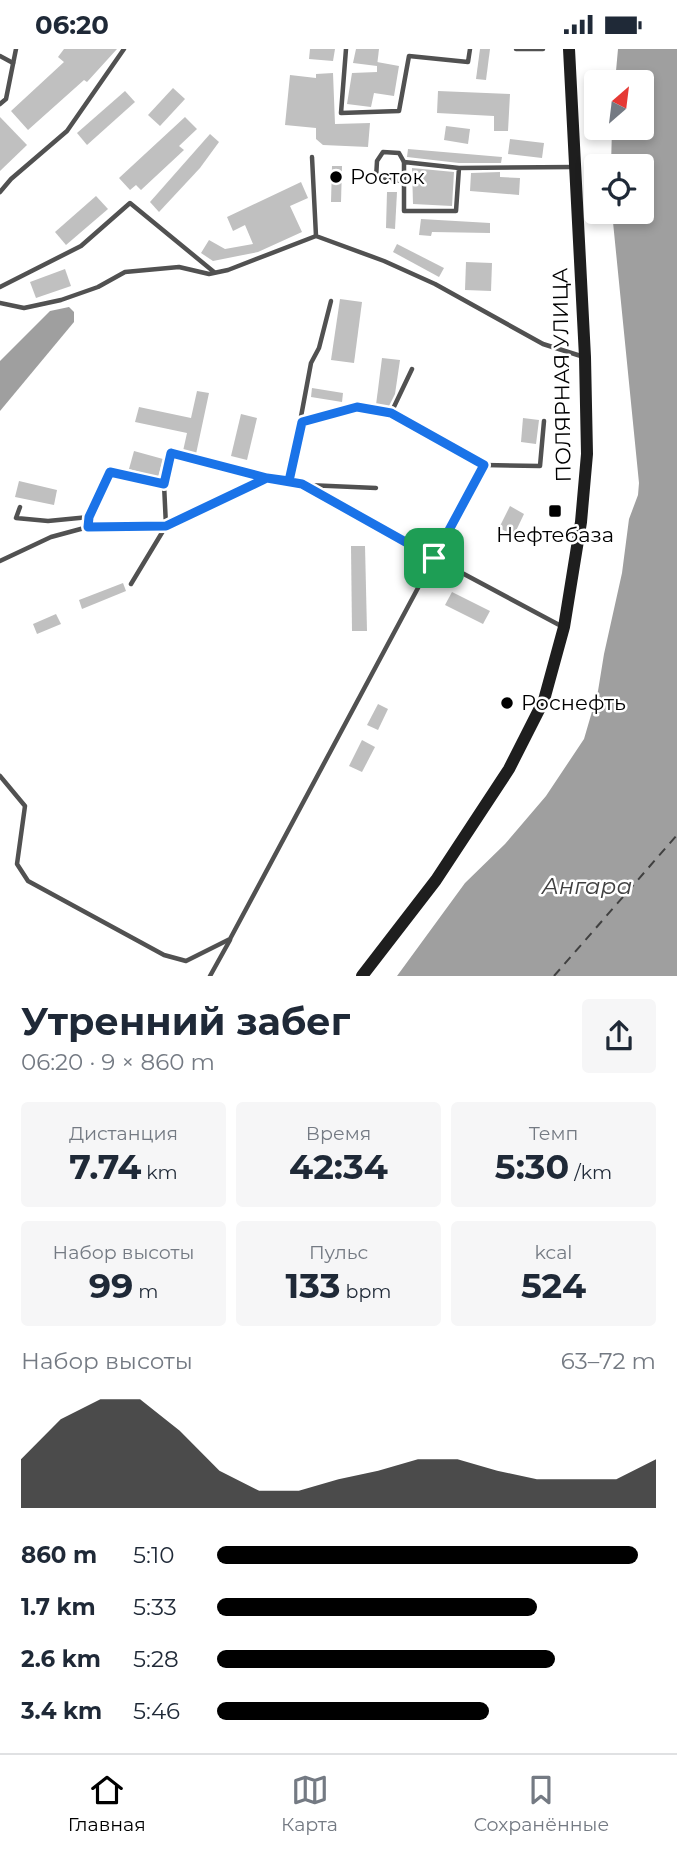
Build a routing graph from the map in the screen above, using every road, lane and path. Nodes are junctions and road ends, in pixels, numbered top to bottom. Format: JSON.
{"nodes":[{"id":1,"x":16,"y":49,"type":"edge"},
{"id":2,"x":124,"y":49,"type":"edge"},
{"id":3,"x":346,"y":49,"type":"edge"},
{"id":4,"x":470,"y":49,"type":"edge"},
{"id":5,"x":516,"y":49,"type":"edge"},
{"id":6,"x":543,"y":49,"type":"edge"},
{"id":7,"x":569,"y":49,"type":"edge"},
{"id":8,"x":0,"y":56,"type":"edge"},
{"id":9,"x":13,"y":63,"type":"junction"},
{"id":10,"x":0,"y":104,"type":"edge"},
{"id":11,"x":312,"y":157,"type":"dead end"},
{"id":12,"x":404,"y":162,"type":"junction"},
{"id":13,"x":459,"y":167,"type":"junction"},
{"id":14,"x":575,"y":167,"type":"junction"},
{"id":15,"x":404,"y":181,"type":"junction"},
{"id":16,"x":0,"y":192,"type":"edge"},
{"id":17,"x":316,"y":236,"type":"junction"},
{"id":18,"x":215,"y":272,"type":"junction"},
{"id":19,"x":0,"y":287,"type":"edge"},
{"id":20,"x":331,"y":301,"type":"dead end"},
{"id":21,"x":0,"y":303,"type":"edge"},
{"id":22,"x":585,"y":357,"type":"junction"},
{"id":23,"x":412,"y":369,"type":"dead end"},
{"id":24,"x":391,"y":413,"type":"junction"},
{"id":25,"x":544,"y":421,"type":"dead end"},
{"id":26,"x":302,"y":422,"type":"junction"},
{"id":27,"x":484,"y":465,"type":"junction"},
{"id":28,"x":267,"y":478,"type":"junction"},
{"id":29,"x":289,"y":481,"type":"junction"},
{"id":30,"x":164,"y":484,"type":"junction"},
{"id":31,"x":302,"y":484,"type":"junction"},
{"id":32,"x":376,"y":488,"type":"dead end"},
{"id":33,"x":20,"y":507,"type":"dead end"},
{"id":34,"x":89,"y":517,"type":"junction"},
{"id":35,"x":166,"y":526,"type":"junction"},
{"id":36,"x":88,"y":527,"type":"junction"},
{"id":37,"x":573,"y":531,"type":"dead end"},
{"id":38,"x":552,"y":538,"type":"dead end"},
{"id":39,"x":434,"y":558,"type":"junction"},
{"id":40,"x":0,"y":561,"type":"edge"},
{"id":41,"x":131,"y":584,"type":"dead end"},
{"id":42,"x":564,"y":627,"type":"junction"},
{"id":43,"x":0,"y":776,"type":"edge"},
{"id":44,"x":230,"y":939,"type":"junction"},
{"id":45,"x":211,"y":976,"type":"edge"},
{"id":46,"x":362,"y":976,"type":"edge"}],
"edges":[{"from":1,"to":9,"type":"lane"},
{"from":2,"to":16,"type":"lane"},
{"from":3,"to":4,"type":"lane"},
{"from":5,"to":6,"type":"lane"},
{"from":7,"to":14,"type":"main road","name":"ПОЛЯРНАЯ УЛИЦА"},
{"from":8,"to":9,"type":"lane"},
{"from":9,"to":10,"type":"lane"},
{"from":11,"to":17,"type":"lane"},
{"from":12,"to":13,"type":"lane"},
{"from":12,"to":15,"type":"lane"},
{"from":12,"to":15,"type":"lane"},
{"from":13,"to":14,"type":"lane"},
{"from":13,"to":15,"type":"lane"},
{"from":14,"to":22,"type":"main road","name":"ПОЛЯРНАЯ УЛИЦА"},
{"from":17,"to":18,"type":"lane"},
{"from":17,"to":22,"type":"lane"},
{"from":18,"to":19,"type":"lane"},
{"from":18,"to":21,"type":"lane"},
{"from":20,"to":26,"type":"lane"},
{"from":22,"to":42,"type":"main road","name":"ПОЛЯРНАЯ УЛИЦА"},
{"from":23,"to":24,"type":"lane"},
{"from":24,"to":26,"type":"lane"},
{"from":24,"to":27,"type":"lane"},
{"from":25,"to":27,"type":"lane"},
{"from":26,"to":29,"type":"lane"},
{"from":27,"to":39,"type":"lane"},
{"from":28,"to":29,"type":"lane"},
{"from":28,"to":30,"type":"lane"},
{"from":28,"to":35,"type":"lane"},
{"from":29,"to":31,"type":"lane"},
{"from":30,"to":34,"type":"lane"},
{"from":30,"to":35,"type":"lane"},
{"from":31,"to":32,"type":"lane"},
{"from":31,"to":39,"type":"lane"},
{"from":33,"to":34,"type":"lane"},
{"from":34,"to":36,"type":"lane"},
{"from":35,"to":36,"type":"lane"},
{"from":35,"to":41,"type":"lane"},
{"from":36,"to":40,"type":"lane"},
{"from":37,"to":38,"type":"path"},
{"from":39,"to":42,"type":"lane"},
{"from":39,"to":44,"type":"lane"},
{"from":42,"to":46,"type":"main road","name":"ПОЛЯРНАЯ УЛИЦА"},
{"from":43,"to":44,"type":"lane"},
{"from":44,"to":45,"type":"lane"}]}
